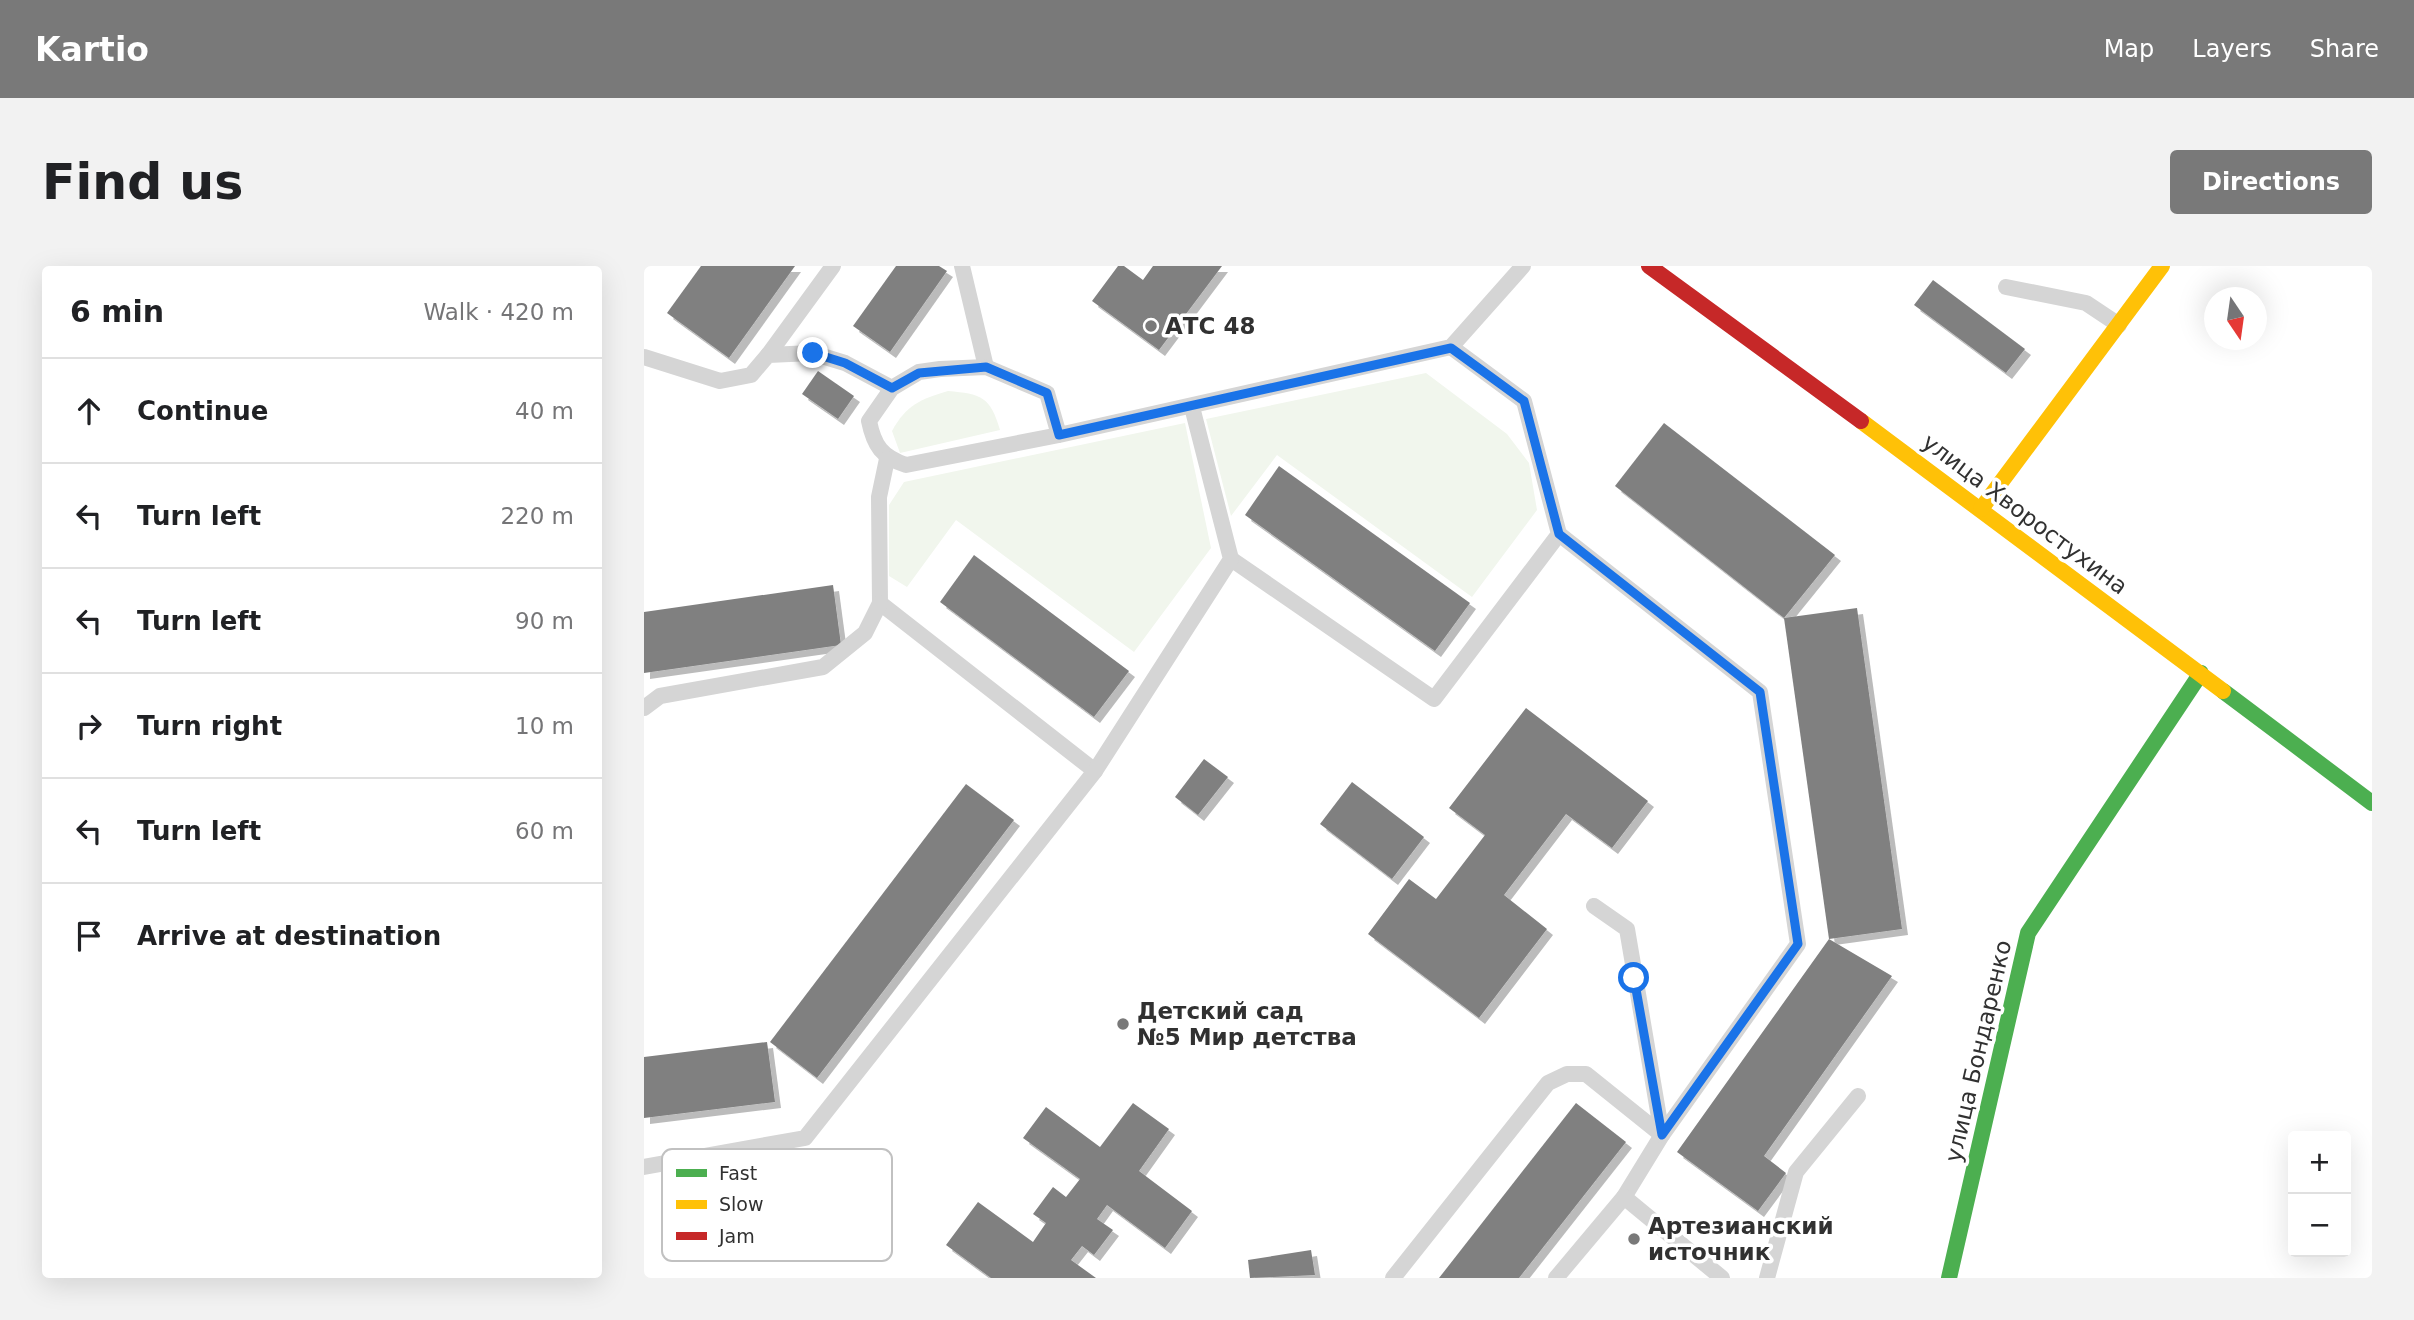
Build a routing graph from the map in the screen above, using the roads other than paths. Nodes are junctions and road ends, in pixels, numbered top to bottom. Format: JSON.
{"nodes":[{"id":1,"x":833,"y":266,"type":"edge"},
{"id":2,"x":962,"y":266,"type":"edge"},
{"id":3,"x":1523,"y":266,"type":"edge"},
{"id":4,"x":1649,"y":266,"type":"edge"},
{"id":5,"x":2162,"y":266,"type":"edge"},
{"id":6,"x":2006,"y":287,"type":"dead end"},
{"id":7,"x":2119,"y":325,"type":"junction"},
{"id":8,"x":1451,"y":348,"type":"junction"},
{"id":9,"x":768,"y":355,"type":"junction"},
{"id":10,"x":644,"y":357,"type":"edge"},
{"id":11,"x":986,"y":367,"type":"junction"},
{"id":12,"x":892,"y":388,"type":"junction"},
{"id":13,"x":1192,"y":407,"type":"junction"},
{"id":14,"x":1059,"y":435,"type":"junction"},
{"id":15,"x":887,"y":459,"type":"junction"},
{"id":16,"x":1981,"y":509,"type":"junction"},
{"id":17,"x":1559,"y":534,"type":"junction"},
{"id":18,"x":1231,"y":559,"type":"junction"},
{"id":19,"x":880,"y":603,"type":"junction"},
{"id":20,"x":2201,"y":673,"type":"junction"},
{"id":21,"x":644,"y":708,"type":"edge"},
{"id":22,"x":1094,"y":771,"type":"junction"},
{"id":23,"x":2372,"y":803,"type":"edge"},
{"id":24,"x":1594,"y":906,"type":"dead end"},
{"id":25,"x":1858,"y":1096,"type":"dead end"},
{"id":26,"x":1662,"y":1135,"type":"junction"},
{"id":27,"x":744,"y":1149,"type":"edge"},
{"id":28,"x":662,"y":1164,"type":"edge"},
{"id":29,"x":644,"y":1167,"type":"edge"},
{"id":30,"x":1623,"y":1197,"type":"junction"},
{"id":31,"x":1393,"y":1278,"type":"edge"},
{"id":32,"x":1556,"y":1278,"type":"edge"},
{"id":33,"x":1722,"y":1278,"type":"edge"},
{"id":34,"x":1767,"y":1278,"type":"edge"},
{"id":35,"x":1949,"y":1278,"type":"edge"}],
"edges":[{"from":1,"to":9,"type":"lane"},
{"from":2,"to":11,"type":"lane"},
{"from":3,"to":8,"type":"lane"},
{"from":4,"to":16,"type":"street","name":"улица Хворостухина"},
{"from":5,"to":7,"type":"street"},
{"from":6,"to":7,"type":"lane"},
{"from":7,"to":16,"type":"street"},
{"from":8,"to":13,"type":"lane"},
{"from":8,"to":17,"type":"lane"},
{"from":9,"to":10,"type":"lane"},
{"from":9,"to":12,"type":"lane"},
{"from":11,"to":12,"type":"lane"},
{"from":11,"to":14,"type":"lane"},
{"from":12,"to":15,"type":"lane"},
{"from":13,"to":14,"type":"lane"},
{"from":13,"to":18,"type":"lane"},
{"from":14,"to":15,"type":"lane"},
{"from":15,"to":19,"type":"lane"},
{"from":16,"to":20,"type":"street","name":"улица Хворостухина"},
{"from":17,"to":18,"type":"lane"},
{"from":17,"to":26,"type":"lane"},
{"from":18,"to":22,"type":"lane"},
{"from":19,"to":21,"type":"lane"},
{"from":19,"to":22,"type":"lane"},
{"from":20,"to":23,"type":"street","name":"улица Хворостухина"},
{"from":20,"to":35,"type":"street","name":"улица Бондаренко"},
{"from":22,"to":27,"type":"lane"},
{"from":24,"to":26,"type":"lane"},
{"from":25,"to":34,"type":"lane"},
{"from":26,"to":30,"type":"lane"},
{"from":26,"to":31,"type":"lane"},
{"from":28,"to":29,"type":"lane"},
{"from":30,"to":32,"type":"lane"},
{"from":30,"to":33,"type":"lane"}]}
